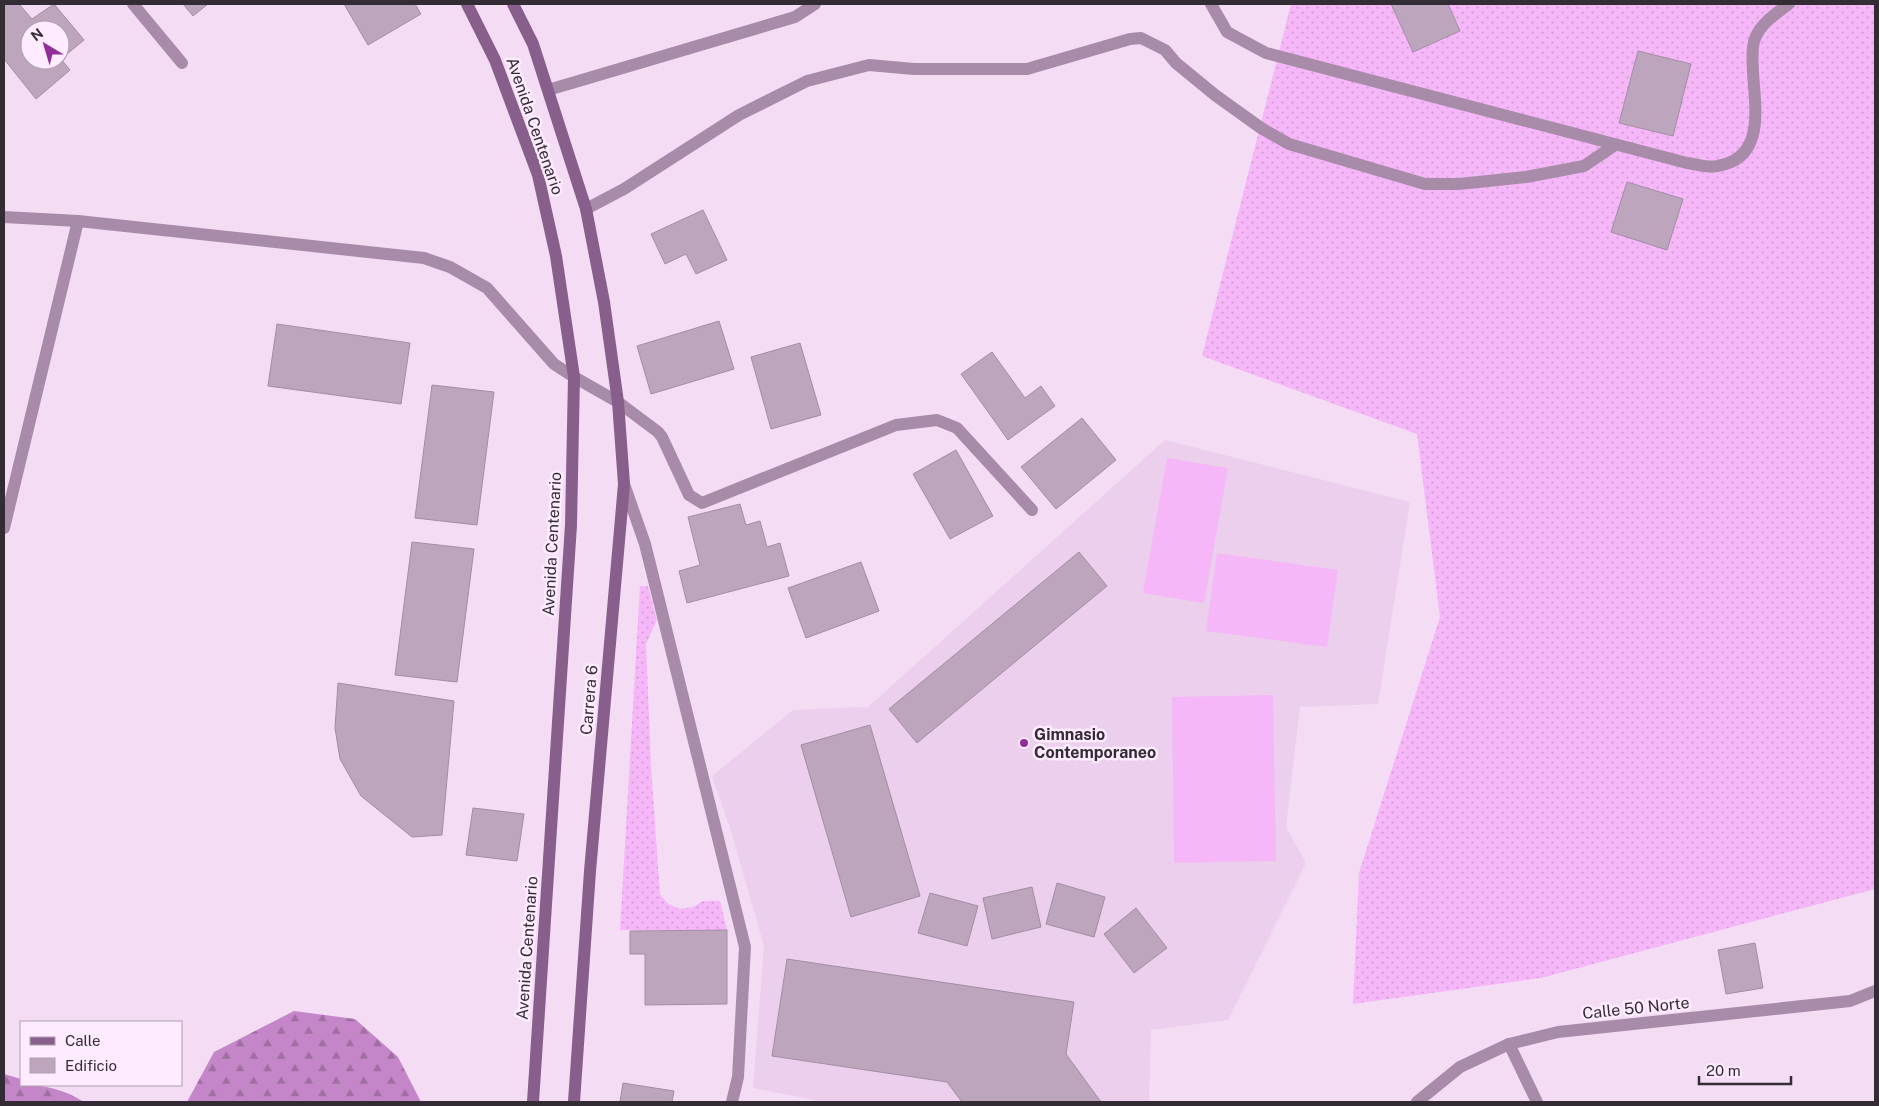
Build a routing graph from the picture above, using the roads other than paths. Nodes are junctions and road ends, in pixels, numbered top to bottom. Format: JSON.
{"nodes":[{"id":1,"x":133,"y":4,"type":"edge"},
{"id":2,"x":466,"y":4,"type":"edge"},
{"id":3,"x":513,"y":4,"type":"edge"},
{"id":4,"x":815,"y":4,"type":"edge"},
{"id":5,"x":1212,"y":4,"type":"edge"},
{"id":6,"x":1789,"y":4,"type":"edge"},
{"id":7,"x":182,"y":63,"type":"dead end"},
{"id":8,"x":548,"y":90,"type":"junction"},
{"id":9,"x":1615,"y":145,"type":"junction"},
{"id":10,"x":586,"y":209,"type":"junction"},
{"id":11,"x":5,"y":215,"type":"edge"},
{"id":12,"x":78,"y":221,"type":"junction"},
{"id":13,"x":574,"y":378,"type":"junction"},
{"id":14,"x":618,"y":402,"type":"junction"},
{"id":15,"x":624,"y":484,"type":"junction"},
{"id":16,"x":1032,"y":510,"type":"dead end"},
{"id":17,"x":4,"y":528,"type":"edge"},
{"id":18,"x":1875,"y":991,"type":"edge"},
{"id":19,"x":1509,"y":1044,"type":"junction"},
{"id":20,"x":533,"y":1102,"type":"edge"},
{"id":21,"x":574,"y":1102,"type":"edge"},
{"id":22,"x":732,"y":1102,"type":"edge"},
{"id":23,"x":1416,"y":1102,"type":"edge"},
{"id":24,"x":1537,"y":1102,"type":"edge"}],
"edges":[{"from":1,"to":7,"type":"street"},
{"from":2,"to":13,"type":"main road","name":"Avenida Centenario"},
{"from":3,"to":8,"type":"main road","name":"Carrera 6"},
{"from":4,"to":8,"type":"street"},
{"from":5,"to":9,"type":"street"},
{"from":6,"to":9,"type":"street"},
{"from":8,"to":10,"type":"main road","name":"Carrera 6"},
{"from":9,"to":10,"type":"street"},
{"from":10,"to":14,"type":"main road","name":"Carrera 6"},
{"from":11,"to":12,"type":"street"},
{"from":12,"to":13,"type":"street"},
{"from":12,"to":17,"type":"street"},
{"from":13,"to":14,"type":"street"},
{"from":13,"to":20,"type":"main road","name":"Avenida Centenario"},
{"from":14,"to":15,"type":"main road","name":"Carrera 6"},
{"from":14,"to":16,"type":"street"},
{"from":15,"to":21,"type":"main road","name":"Carrera 6"},
{"from":15,"to":22,"type":"street"},
{"from":18,"to":19,"type":"street","name":"Calle 50 Norte"},
{"from":19,"to":23,"type":"street","name":"Calle 50 Norte"},
{"from":19,"to":24,"type":"street"}]}
